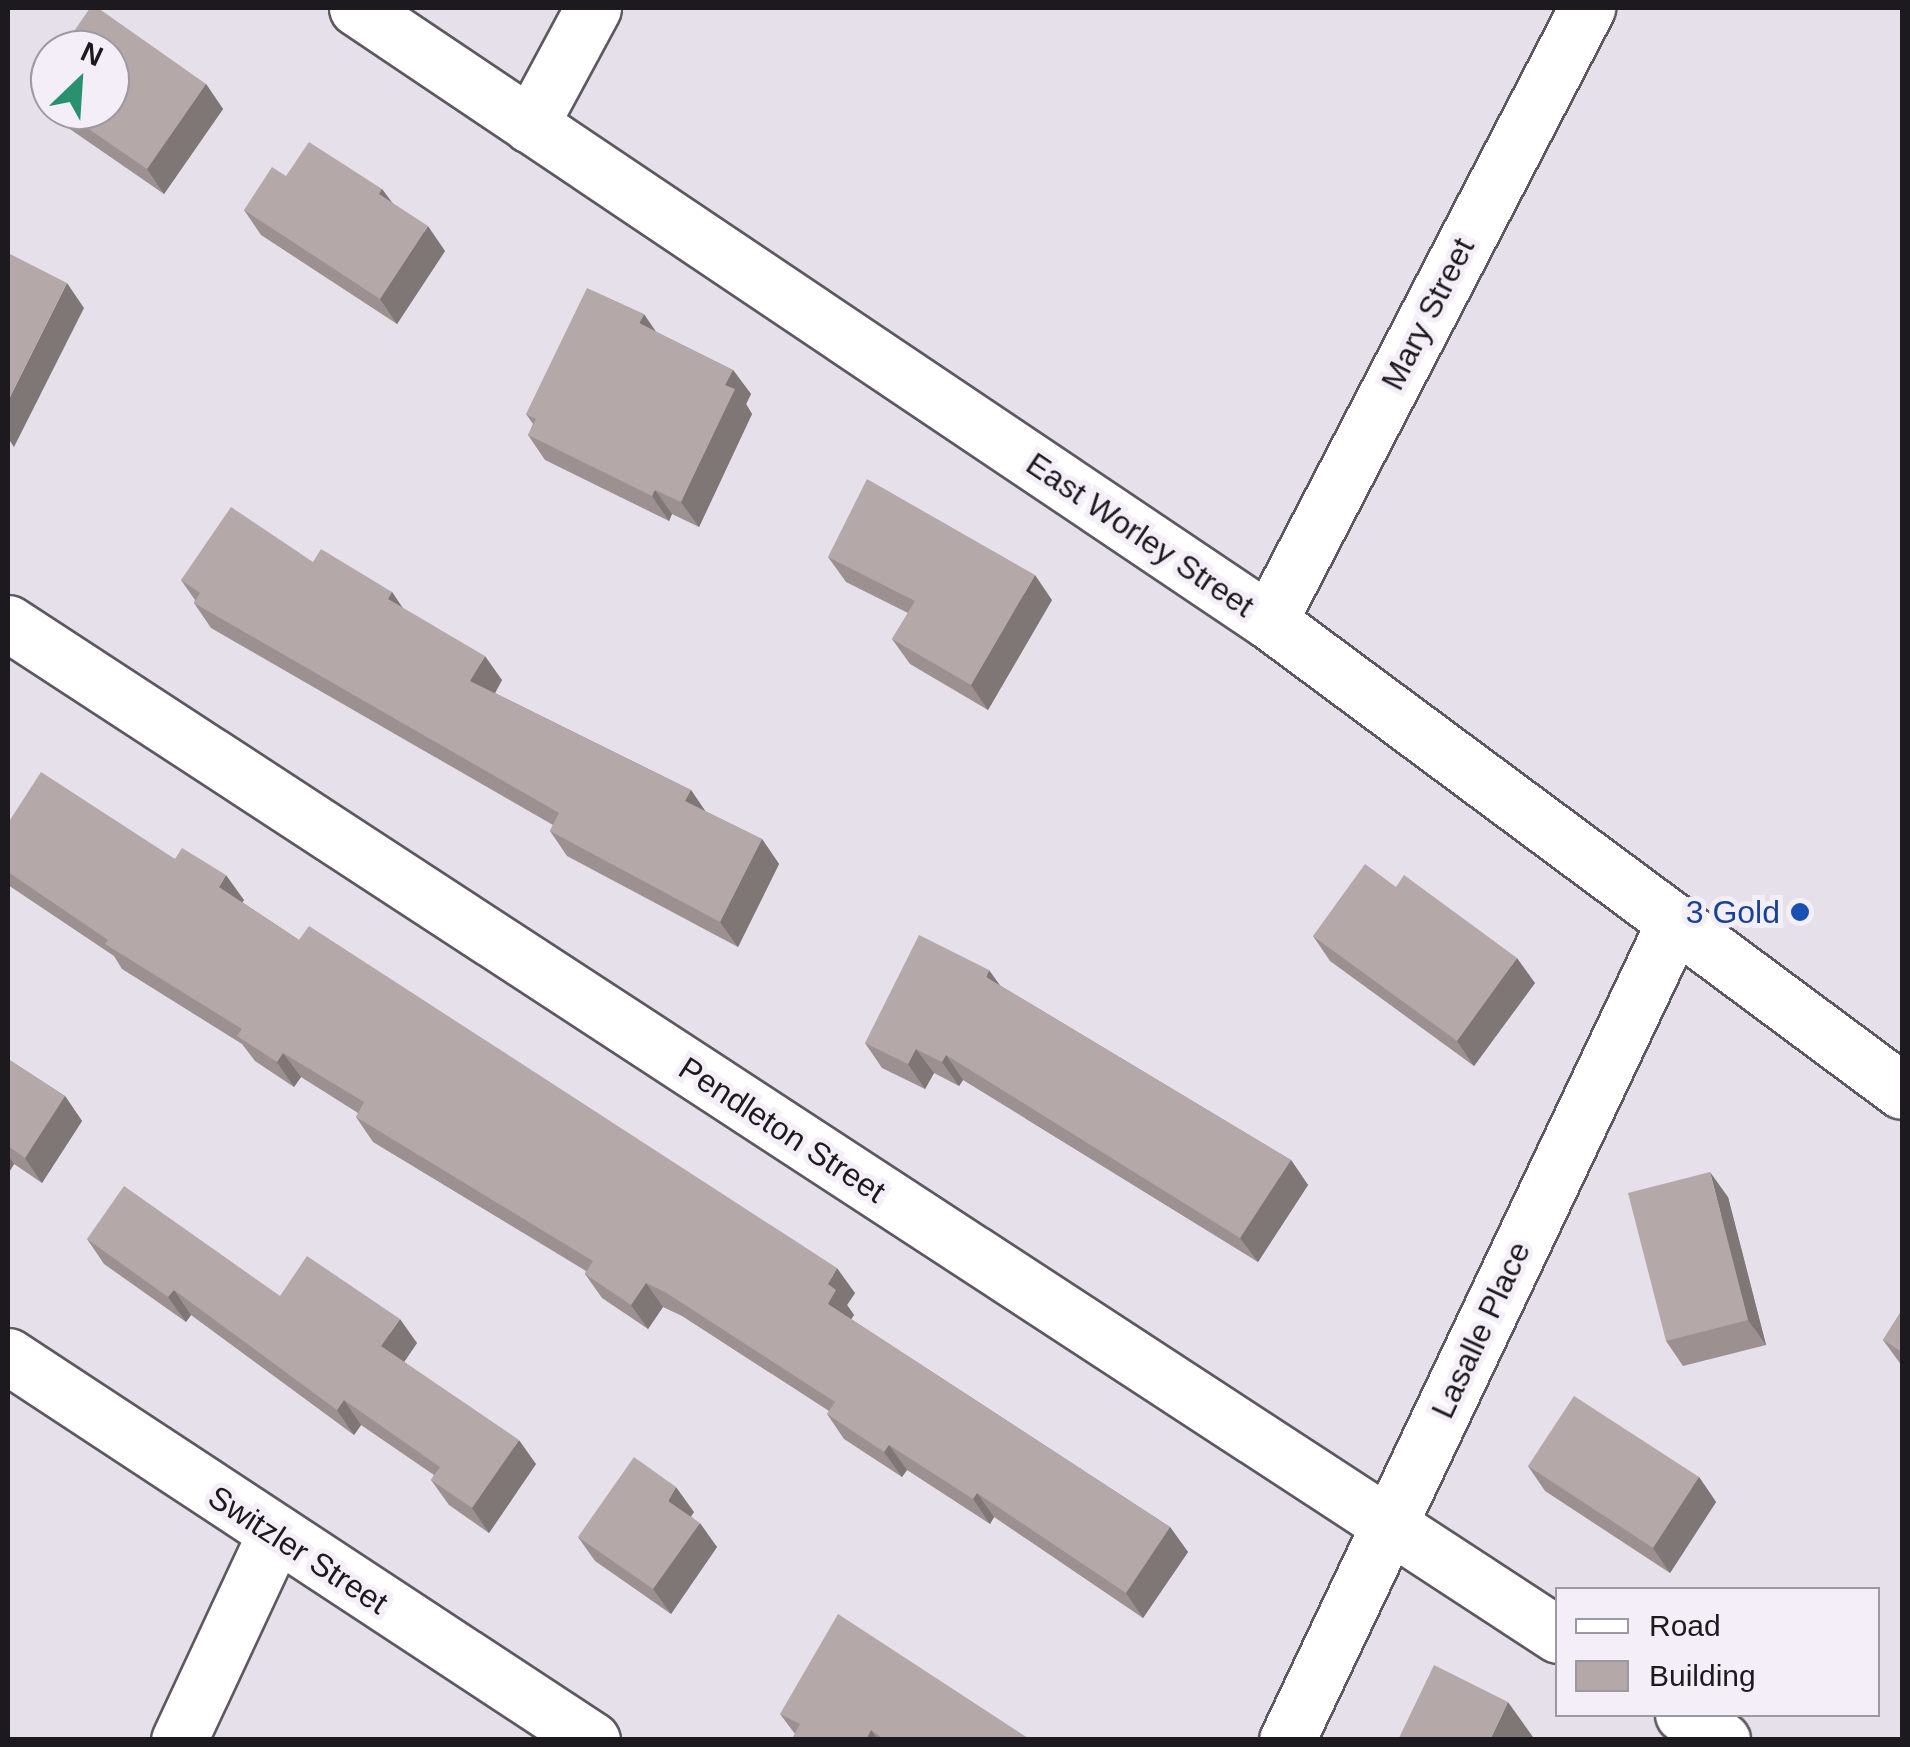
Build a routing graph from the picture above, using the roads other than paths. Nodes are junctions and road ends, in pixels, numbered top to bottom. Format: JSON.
{"nodes":[{"id":1,"x":358,"y":8,"type":"edge"},
{"id":2,"x":593,"y":8,"type":"edge"},
{"id":3,"x":1588,"y":8,"type":"edge"},
{"id":4,"x":530,"y":125,"type":"junction"},
{"id":5,"x":1269,"y":621,"type":"junction"},
{"id":6,"x":8,"y":624,"type":"edge"},
{"id":7,"x":1675,"y":921,"type":"junction"},
{"id":8,"x":1902,"y":1091,"type":"edge"},
{"id":9,"x":8,"y":1356,"type":"edge"},
{"id":10,"x":1389,"y":1527,"type":"junction"},
{"id":11,"x":274,"y":1536,"type":"junction"},
{"id":12,"x":1555,"y":1633,"type":"edge"},
{"id":13,"x":1687,"y":1717,"type":"edge"},
{"id":14,"x":179,"y":1740,"type":"edge"},
{"id":15,"x":592,"y":1740,"type":"edge"},
{"id":16,"x":1287,"y":1740,"type":"edge"},
{"id":17,"x":1722,"y":1740,"type":"edge"}],
"edges":[{"from":1,"to":4,"type":"street","name":"East Worley Street"},
{"from":2,"to":4,"type":"street"},
{"from":3,"to":5,"type":"street","name":"Mary Street"},
{"from":4,"to":5,"type":"street","name":"East Worley Street"},
{"from":5,"to":7,"type":"street","name":"East Worley Street"},
{"from":6,"to":10,"type":"street","name":"Pendleton Street"},
{"from":7,"to":8,"type":"street","name":"East Worley Street"},
{"from":7,"to":10,"type":"street","name":"Lasalle Place"},
{"from":9,"to":11,"type":"street","name":"Switzler Street"},
{"from":10,"to":12,"type":"street","name":"Pendleton Street"},
{"from":10,"to":16,"type":"street","name":"Lasalle Place"},
{"from":11,"to":14,"type":"street"},
{"from":11,"to":15,"type":"street","name":"Switzler Street"},
{"from":13,"to":17,"type":"street"}]}
